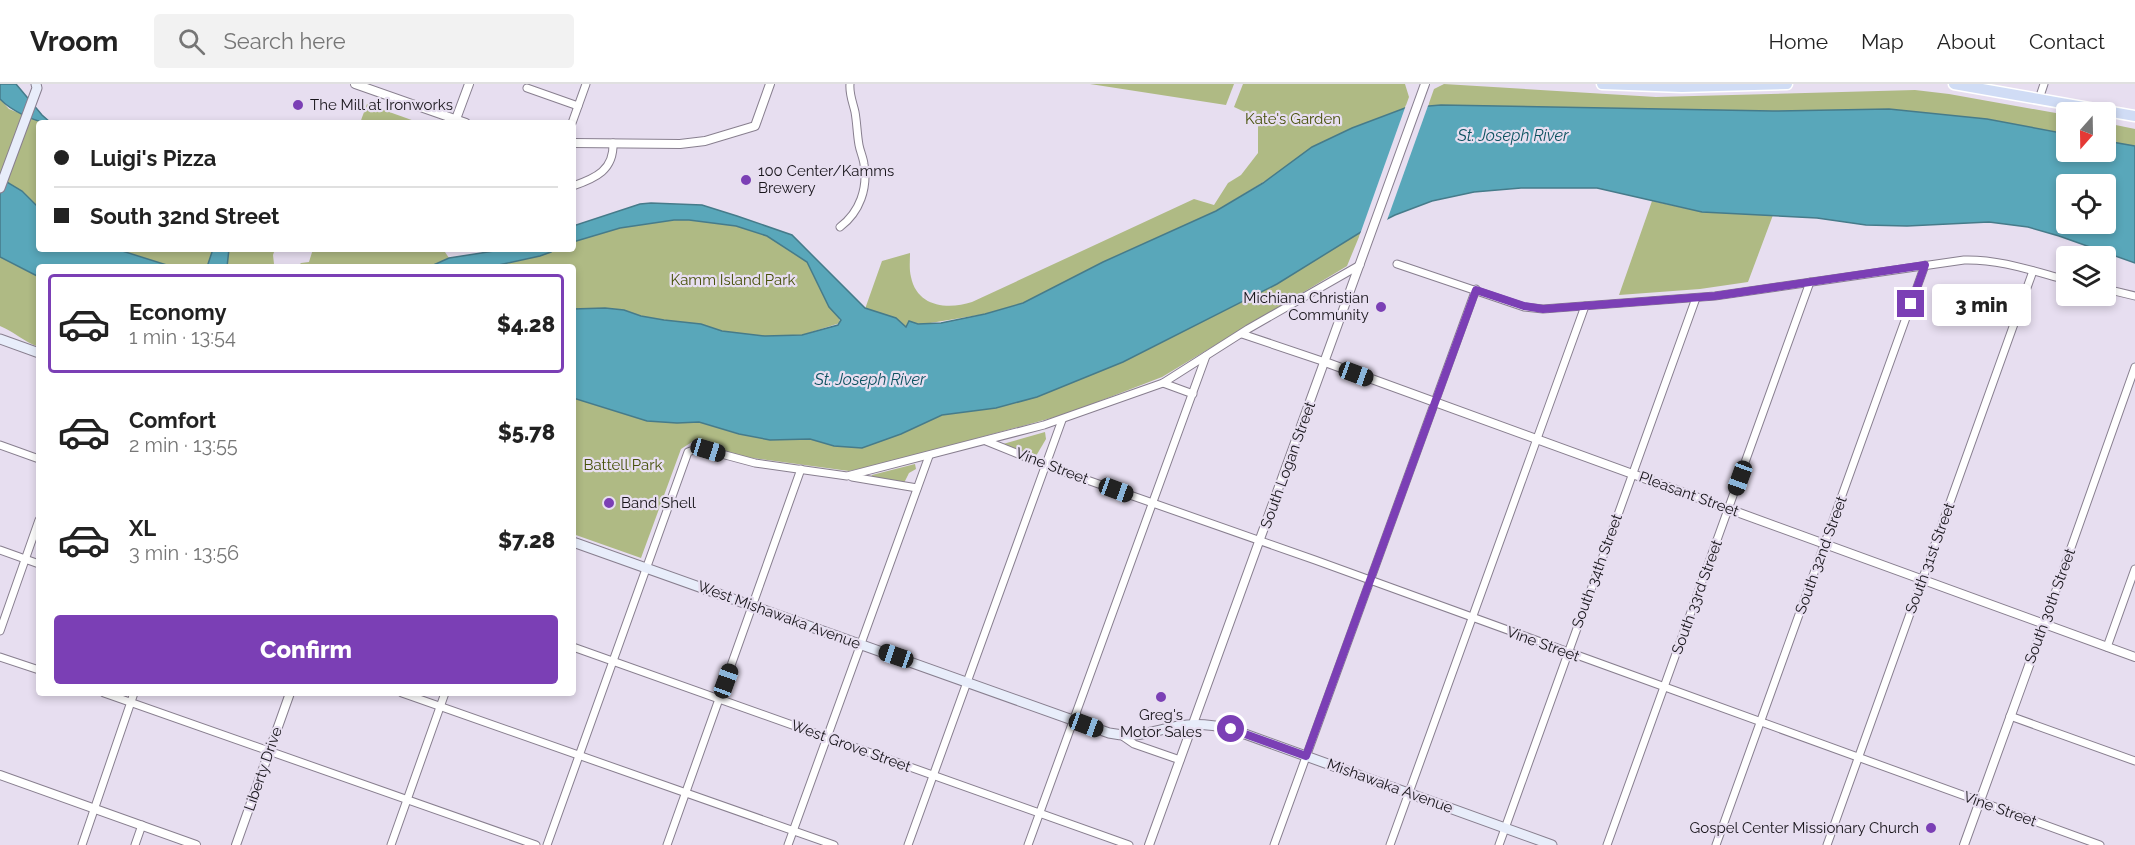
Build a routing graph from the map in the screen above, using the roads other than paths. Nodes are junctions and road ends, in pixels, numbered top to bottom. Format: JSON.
{"nodes":[{"id":1,"x":355,"y":84,"type":"edge"},
{"id":2,"x":469,"y":84,"type":"edge"},
{"id":3,"x":586,"y":84,"type":"edge"},
{"id":4,"x":770,"y":84,"type":"edge"},
{"id":5,"x":850,"y":84,"type":"edge"},
{"id":6,"x":1602,"y":84,"type":"edge"},
{"id":7,"x":1787,"y":84,"type":"edge"},
{"id":8,"x":1954,"y":84,"type":"edge"},
{"id":9,"x":2044,"y":84,"type":"edge"},
{"id":10,"x":1734,"y":85,"type":"edge"},
{"id":11,"x":1425,"y":86,"type":"edge"},
{"id":12,"x":37,"y":88,"type":"edge"},
{"id":13,"x":527,"y":88,"type":"dead end"},
{"id":14,"x":2039,"y":99,"type":"junction"},
{"id":15,"x":578,"y":106,"type":"junction"},
{"id":16,"x":2135,"y":116,"type":"edge"},
{"id":17,"x":456,"y":119,"type":"joint"},
{"id":18,"x":573,"y":120,"type":"edge"},
{"id":19,"x":576,"y":143,"type":"edge"},
{"id":20,"x":613,"y":143,"type":"junction"},
{"id":21,"x":576,"y":185,"type":"edge"},
{"id":22,"x":0,"y":188,"type":"edge"},
{"id":23,"x":840,"y":227,"type":"dead end"},
{"id":24,"x":1397,"y":264,"type":"dead end"},
{"id":25,"x":1360,"y":265,"type":"junction"},
{"id":26,"x":1925,"y":265,"type":"junction"},
{"id":27,"x":2033,"y":271,"type":"junction"},
{"id":28,"x":2056,"y":277,"type":"edge"},
{"id":29,"x":1810,"y":282,"type":"junction"},
{"id":30,"x":1476,"y":290,"type":"junction"},
{"id":31,"x":2116,"y":291,"type":"edge"},
{"id":32,"x":2135,"y":296,"type":"edge"},
{"id":33,"x":1696,"y":298,"type":"junction"},
{"id":34,"x":1585,"y":306,"type":"junction"},
{"id":35,"x":1242,"y":334,"type":"junction"},
{"id":36,"x":0,"y":337,"type":"edge"},
{"id":37,"x":36,"y":352,"type":"edge"},
{"id":38,"x":1206,"y":356,"type":"junction"},
{"id":39,"x":1325,"y":362,"type":"junction"},
{"id":40,"x":2135,"y":368,"type":"edge"},
{"id":41,"x":1163,"y":383,"type":"junction"},
{"id":42,"x":1193,"y":394,"type":"junction"},
{"id":43,"x":1435,"y":402,"type":"junction"},
{"id":44,"x":1062,"y":420,"type":"junction"},
{"id":45,"x":1536,"y":439,"type":"junction"},
{"id":46,"x":986,"y":441,"type":"junction"},
{"id":47,"x":0,"y":445,"type":"edge"},
{"id":48,"x":929,"y":456,"type":"junction"},
{"id":49,"x":36,"y":458,"type":"edge"},
{"id":50,"x":1046,"y":464,"type":"junction"},
{"id":51,"x":801,"y":469,"type":"junction"},
{"id":52,"x":1633,"y":474,"type":"junction"},
{"id":53,"x":847,"y":476,"type":"junction"},
{"id":54,"x":917,"y":488,"type":"junction"},
{"id":55,"x":1152,"y":503,"type":"junction"},
{"id":56,"x":1729,"y":509,"type":"junction"},
{"id":57,"x":36,"y":529,"type":"edge"},
{"id":58,"x":1260,"y":541,"type":"junction"},
{"id":59,"x":576,"y":543,"type":"edge"},
{"id":60,"x":1824,"y":544,"type":"junction"},
{"id":61,"x":0,"y":550,"type":"edge"},
{"id":62,"x":26,"y":559,"type":"junction"},
{"id":63,"x":36,"y":563,"type":"edge"},
{"id":64,"x":645,"y":568,"type":"junction"},
{"id":65,"x":2135,"y":569,"type":"edge"},
{"id":66,"x":1370,"y":580,"type":"junction"},
{"id":67,"x":1922,"y":580,"type":"junction"},
{"id":68,"x":753,"y":606,"type":"junction"},
{"id":69,"x":1472,"y":617,"type":"junction"},
{"id":70,"x":2044,"y":624,"type":"junction"},
{"id":71,"x":0,"y":632,"type":"edge"},
{"id":72,"x":860,"y":644,"type":"junction"},
{"id":73,"x":2107,"y":647,"type":"junction"},
{"id":74,"x":576,"y":648,"type":"edge"},
{"id":75,"x":1568,"y":653,"type":"junction"},
{"id":76,"x":0,"y":657,"type":"edge"},
{"id":77,"x":2135,"y":657,"type":"edge"},
{"id":78,"x":612,"y":661,"type":"junction"},
{"id":79,"x":36,"y":669,"type":"edge"},
{"id":80,"x":967,"y":682,"type":"junction"},
{"id":81,"x":1664,"y":687,"type":"junction"},
{"id":82,"x":113,"y":696,"type":"edge"},
{"id":83,"x":133,"y":696,"type":"edge"},
{"id":84,"x":289,"y":696,"type":"edge"},
{"id":85,"x":411,"y":696,"type":"edge"},
{"id":86,"x":444,"y":696,"type":"edge"},
{"id":87,"x":720,"y":699,"type":"junction"},
{"id":88,"x":130,"y":702,"type":"junction"},
{"id":89,"x":440,"y":706,"type":"junction"},
{"id":90,"x":2010,"y":716,"type":"junction"},
{"id":91,"x":1073,"y":720,"type":"junction"},
{"id":92,"x":1761,"y":722,"type":"junction"},
{"id":93,"x":1193,"y":725,"type":"junction"},
{"id":94,"x":1121,"y":735,"type":"junction"},
{"id":95,"x":826,"y":737,"type":"junction"},
{"id":96,"x":269,"y":751,"type":"junction"},
{"id":97,"x":579,"y":754,"type":"junction"},
{"id":98,"x":1306,"y":756,"type":"junction"},
{"id":99,"x":1858,"y":757,"type":"junction"},
{"id":100,"x":1180,"y":760,"type":"junction"},
{"id":101,"x":2135,"y":760,"type":"edge"},
{"id":102,"x":933,"y":775,"type":"junction"},
{"id":103,"x":1,"y":778,"type":"edge"},
{"id":104,"x":686,"y":792,"type":"junction"},
{"id":105,"x":1409,"y":793,"type":"junction"},
{"id":106,"x":407,"y":800,"type":"junction"},
{"id":107,"x":1980,"y":801,"type":"junction"},
{"id":108,"x":93,"y":808,"type":"junction"},
{"id":109,"x":1040,"y":813,"type":"junction"},
{"id":110,"x":142,"y":825,"type":"junction"},
{"id":111,"x":1505,"y":828,"type":"junction"},
{"id":112,"x":793,"y":830,"type":"junction"},
{"id":113,"x":82,"y":845,"type":"edge"},
{"id":114,"x":135,"y":845,"type":"edge"},
{"id":115,"x":196,"y":845,"type":"edge"},
{"id":116,"x":236,"y":845,"type":"edge"},
{"id":117,"x":391,"y":845,"type":"edge"},
{"id":118,"x":536,"y":845,"type":"edge"},
{"id":119,"x":547,"y":845,"type":"edge"},
{"id":120,"x":667,"y":845,"type":"edge"},
{"id":121,"x":788,"y":845,"type":"edge"},
{"id":122,"x":834,"y":845,"type":"edge"},
{"id":123,"x":908,"y":845,"type":"edge"},
{"id":124,"x":1028,"y":845,"type":"edge"},
{"id":125,"x":1129,"y":845,"type":"edge"},
{"id":126,"x":1149,"y":845,"type":"edge"},
{"id":127,"x":1274,"y":845,"type":"edge"},
{"id":128,"x":1390,"y":845,"type":"edge"},
{"id":129,"x":1499,"y":845,"type":"edge"},
{"id":130,"x":1552,"y":845,"type":"edge"},
{"id":131,"x":1607,"y":845,"type":"edge"},
{"id":132,"x":1716,"y":845,"type":"edge"},
{"id":133,"x":1827,"y":845,"type":"edge"},
{"id":134,"x":1964,"y":845,"type":"edge"},
{"id":135,"x":2100,"y":845,"type":"edge"}],
"edges":[{"from":1,"to":17,"type":"street"},
{"from":2,"to":17,"type":"street"},
{"from":3,"to":15,"type":"street"},
{"from":4,"to":20,"type":"street"},
{"from":5,"to":23,"type":"street"},
{"from":6,"to":10,"type":"main road"},
{"from":7,"to":10,"type":"main road"},
{"from":8,"to":14,"type":"main road"},
{"from":9,"to":14,"type":"street"},
{"from":11,"to":25,"type":"street","name":"South Logan Street"},
{"from":12,"to":22,"type":"main road"},
{"from":13,"to":15,"type":"street"},
{"from":14,"to":16,"type":"main road"},
{"from":15,"to":18,"type":"street"},
{"from":19,"to":20,"type":"street"},
{"from":20,"to":21,"type":"street"},
{"from":24,"to":30,"type":"street"},
{"from":25,"to":35,"type":"street"},
{"from":25,"to":39,"type":"street","name":"South Logan Street"},
{"from":26,"to":27,"type":"street"},
{"from":26,"to":29,"type":"street"},
{"from":26,"to":60,"type":"street","name":"South 32nd Street"},
{"from":27,"to":28,"type":"street"},
{"from":27,"to":67,"type":"street","name":"South 31st Street"},
{"from":29,"to":33,"type":"street"},
{"from":29,"to":56,"type":"street","name":"South 33rd Street"},
{"from":30,"to":34,"type":"street"},
{"from":30,"to":43,"type":"street"},
{"from":31,"to":32,"type":"street"},
{"from":33,"to":34,"type":"street"},
{"from":33,"to":52,"type":"street","name":"South 34th Street"},
{"from":34,"to":45,"type":"street"},
{"from":35,"to":38,"type":"street"},
{"from":35,"to":39,"type":"street","name":"Pleasant Street"},
{"from":36,"to":37,"type":"main road"},
{"from":38,"to":41,"type":"street"},
{"from":38,"to":42,"type":"street"},
{"from":39,"to":43,"type":"street","name":"Pleasant Street"},
{"from":39,"to":58,"type":"street","name":"South Logan Street"},
{"from":40,"to":70,"type":"street","name":"South 30th Street"},
{"from":41,"to":42,"type":"street"},
{"from":41,"to":44,"type":"street"},
{"from":42,"to":55,"type":"street"},
{"from":43,"to":45,"type":"street","name":"Pleasant Street"},
{"from":43,"to":66,"type":"street"},
{"from":44,"to":46,"type":"street"},
{"from":44,"to":50,"type":"street"},
{"from":45,"to":52,"type":"street","name":"Pleasant Street"},
{"from":45,"to":69,"type":"street"},
{"from":46,"to":48,"type":"street"},
{"from":46,"to":50,"type":"street","name":"Vine Street"},
{"from":47,"to":49,"type":"street"},
{"from":48,"to":53,"type":"street"},
{"from":48,"to":54,"type":"street"},
{"from":50,"to":55,"type":"street","name":"Vine Street"},
{"from":50,"to":80,"type":"street"},
{"from":51,"to":53,"type":"street"},
{"from":51,"to":64,"type":"street"},
{"from":51,"to":68,"type":"street"},
{"from":52,"to":56,"type":"street","name":"Pleasant Street"},
{"from":52,"to":75,"type":"street","name":"South 34th Street"},
{"from":53,"to":54,"type":"street"},
{"from":54,"to":72,"type":"street"},
{"from":55,"to":58,"type":"street","name":"Vine Street"},
{"from":55,"to":91,"type":"street"},
{"from":56,"to":60,"type":"street","name":"Pleasant Street"},
{"from":56,"to":81,"type":"street","name":"South 33rd Street"},
{"from":57,"to":62,"type":"street"},
{"from":58,"to":66,"type":"street","name":"Vine Street"},
{"from":58,"to":93,"type":"street","name":"South Logan Street"},
{"from":59,"to":64,"type":"main road","name":"West Mishawaka Avenue"},
{"from":60,"to":67,"type":"street","name":"Pleasant Street"},
{"from":60,"to":92,"type":"street","name":"South 32nd Street"},
{"from":61,"to":62,"type":"street"},
{"from":62,"to":63,"type":"street"},
{"from":62,"to":71,"type":"street"},
{"from":64,"to":68,"type":"main road","name":"West Mishawaka Avenue"},
{"from":64,"to":78,"type":"street"},
{"from":65,"to":73,"type":"street"},
{"from":66,"to":69,"type":"street","name":"Vine Street"},
{"from":66,"to":98,"type":"street"},
{"from":67,"to":70,"type":"street","name":"Pleasant Street"},
{"from":67,"to":99,"type":"street","name":"South 31st Street"},
{"from":68,"to":72,"type":"main road","name":"West Mishawaka Avenue"},
{"from":68,"to":87,"type":"street"},
{"from":69,"to":75,"type":"street","name":"Vine Street"},
{"from":69,"to":105,"type":"street"},
{"from":70,"to":73,"type":"street","name":"Pleasant Street"},
{"from":70,"to":90,"type":"street","name":"South 30th Street"},
{"from":72,"to":80,"type":"main road","name":"West Mishawaka Avenue"},
{"from":72,"to":95,"type":"street"},
{"from":73,"to":77,"type":"street","name":"Pleasant Street"},
{"from":74,"to":78,"type":"street","name":"West Grove Street"},
{"from":75,"to":81,"type":"street","name":"Vine Street"},
{"from":75,"to":111,"type":"street","name":"South 34th Street"},
{"from":76,"to":79,"type":"street"},
{"from":78,"to":87,"type":"street","name":"West Grove Street"},
{"from":78,"to":97,"type":"street"},
{"from":80,"to":91,"type":"main road","name":"West Mishawaka Avenue"},
{"from":80,"to":102,"type":"street"},
{"from":81,"to":92,"type":"street","name":"Vine Street"},
{"from":81,"to":131,"type":"street","name":"South 33rd Street"},
{"from":82,"to":88,"type":"street"},
{"from":83,"to":88,"type":"street"},
{"from":84,"to":96,"type":"street","name":"Liberty Drive"},
{"from":85,"to":89,"type":"street"},
{"from":86,"to":89,"type":"street"},
{"from":87,"to":95,"type":"street","name":"West Grove Street"},
{"from":87,"to":104,"type":"street"},
{"from":88,"to":96,"type":"street"},
{"from":88,"to":108,"type":"street"},
{"from":89,"to":97,"type":"street"},
{"from":89,"to":106,"type":"street"},
{"from":90,"to":101,"type":"street"},
{"from":90,"to":107,"type":"street","name":"South 30th Street"},
{"from":91,"to":94,"type":"main road","name":"West Mishawaka Avenue"},
{"from":91,"to":109,"type":"street"},
{"from":92,"to":99,"type":"street","name":"Vine Street"},
{"from":92,"to":132,"type":"street","name":"South 32nd Street"},
{"from":93,"to":94,"type":"main road","name":"West Mishawaka Avenue"},
{"from":93,"to":98,"type":"main road","name":"Mishawaka Avenue"},
{"from":93,"to":100,"type":"street","name":"South Logan Street"},
{"from":94,"to":100,"type":"street","name":"West Mishawaka Avenue"},
{"from":95,"to":102,"type":"street","name":"West Grove Street"},
{"from":95,"to":112,"type":"street"},
{"from":96,"to":106,"type":"street"},
{"from":96,"to":116,"type":"street","name":"Liberty Drive"},
{"from":97,"to":104,"type":"street"},
{"from":97,"to":119,"type":"street"},
{"from":98,"to":105,"type":"main road","name":"Mishawaka Avenue"},
{"from":98,"to":127,"type":"street"},
{"from":99,"to":107,"type":"street","name":"Vine Street"},
{"from":99,"to":133,"type":"street","name":"South 31st Street"},
{"from":100,"to":126,"type":"street","name":"South Logan Street"},
{"from":102,"to":109,"type":"street","name":"West Grove Street"},
{"from":102,"to":123,"type":"street"},
{"from":103,"to":108,"type":"street"},
{"from":104,"to":112,"type":"street"},
{"from":104,"to":120,"type":"street"},
{"from":105,"to":111,"type":"main road","name":"Mishawaka Avenue"},
{"from":105,"to":128,"type":"street"},
{"from":106,"to":117,"type":"street"},
{"from":106,"to":118,"type":"street"},
{"from":107,"to":134,"type":"street","name":"South 30th Street"},
{"from":107,"to":135,"type":"street","name":"Vine Street"},
{"from":108,"to":110,"type":"street"},
{"from":108,"to":113,"type":"street"},
{"from":109,"to":124,"type":"street"},
{"from":109,"to":125,"type":"street","name":"West Grove Street"},
{"from":110,"to":114,"type":"street"},
{"from":110,"to":115,"type":"street"},
{"from":111,"to":129,"type":"street","name":"South 34th Street"},
{"from":111,"to":130,"type":"main road","name":"Mishawaka Avenue"},
{"from":112,"to":121,"type":"street"},
{"from":112,"to":122,"type":"street"}]}
